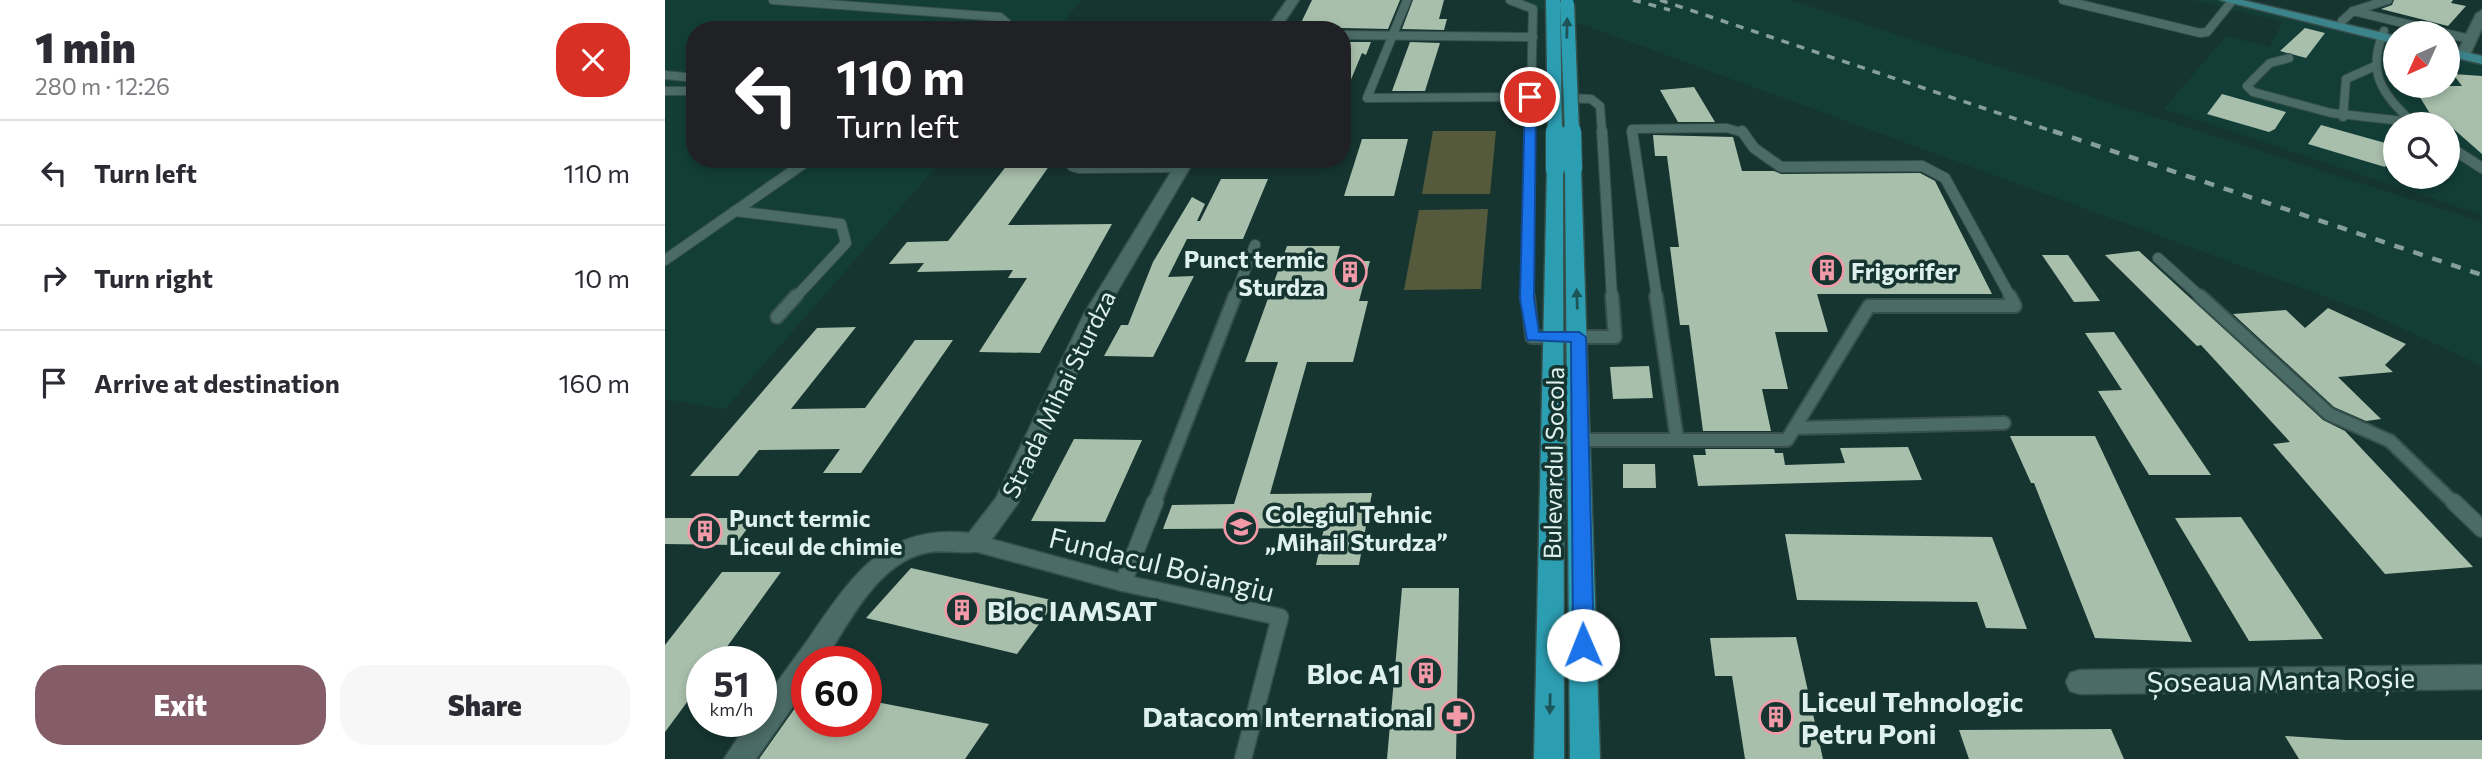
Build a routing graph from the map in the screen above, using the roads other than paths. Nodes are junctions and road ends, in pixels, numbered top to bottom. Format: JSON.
{"nodes":[{"id":1,"x":773,"y":0,"type":"edge"},
{"id":2,"x":1293,"y":0,"type":"edge"},
{"id":3,"x":1407,"y":0,"type":"edge"},
{"id":4,"x":1510,"y":0,"type":"edge"},
{"id":5,"x":1553,"y":0,"type":"edge"},
{"id":6,"x":1567,"y":0,"type":"edge"},
{"id":7,"x":2063,"y":0,"type":"edge"},
{"id":8,"x":2248,"y":0,"type":"edge"},
{"id":9,"x":2388,"y":0,"type":"edge"},
{"id":10,"x":2229,"y":1,"type":"edge"},
{"id":11,"x":2353,"y":11,"type":"junction"},
{"id":12,"x":2482,"y":14,"type":"edge"},
{"id":13,"x":1005,"y":21,"type":"edge"},
{"id":14,"x":1278,"y":21,"type":"edge"},
{"id":15,"x":2394,"y":21,"type":"edge"},
{"id":16,"x":2342,"y":22,"type":"junction"},
{"id":17,"x":2383,"y":33,"type":"edge"},
{"id":18,"x":2383,"y":33,"type":"edge"},
{"id":19,"x":1351,"y":35,"type":"edge"},
{"id":20,"x":1391,"y":36,"type":"junction"},
{"id":21,"x":1533,"y":37,"type":"junction"},
{"id":22,"x":2383,"y":43,"type":"edge"},
{"id":23,"x":2461,"y":44,"type":"edge"},
{"id":24,"x":2461,"y":47,"type":"edge"},
{"id":25,"x":2466,"y":48,"type":"junction"},
{"id":26,"x":2461,"y":49,"type":"edge"},
{"id":27,"x":2482,"y":54,"type":"edge"},
{"id":28,"x":2288,"y":58,"type":"dead end"},
{"id":29,"x":2482,"y":60,"type":"edge"},
{"id":30,"x":2373,"y":67,"type":"junction"},
{"id":31,"x":665,"y":75,"type":"edge"},
{"id":32,"x":686,"y":77,"type":"edge"},
{"id":33,"x":686,"y":90,"type":"edge"},
{"id":34,"x":665,"y":91,"type":"edge"},
{"id":35,"x":1530,"y":97,"type":"junction"},
{"id":36,"x":2404,"y":112,"type":"edge"},
{"id":37,"x":2343,"y":117,"type":"junction"},
{"id":38,"x":2383,"y":120,"type":"edge"},
{"id":39,"x":2460,"y":154,"type":"edge"},
{"id":40,"x":797,"y":168,"type":"edge"},
{"id":41,"x":1182,"y":168,"type":"edge"},
{"id":42,"x":2482,"y":168,"type":"edge"},
{"id":43,"x":1564,"y":170,"type":"junction"},
{"id":44,"x":735,"y":211,"type":"junction"},
{"id":45,"x":1255,"y":245,"type":"dead end"},
{"id":46,"x":2158,"y":258,"type":"dead end"},
{"id":47,"x":665,"y":260,"type":"edge"},
{"id":48,"x":777,"y":317,"type":"dead end"},
{"id":49,"x":1554,"y":337,"type":"junction"},
{"id":50,"x":1579,"y":337,"type":"junction"},
{"id":51,"x":2004,"y":423,"type":"dead end"},
{"id":52,"x":1795,"y":428,"type":"junction"},
{"id":53,"x":1677,"y":439,"type":"junction"},
{"id":54,"x":1553,"y":440,"type":"junction"},
{"id":55,"x":1580,"y":440,"type":"junction"},
{"id":56,"x":2482,"y":529,"type":"edge"},
{"id":57,"x":975,"y":543,"type":"junction"},
{"id":58,"x":1123,"y":583,"type":"junction"},
{"id":59,"x":818,"y":646,"type":"edge"},
{"id":60,"x":2482,"y":677,"type":"edge"},
{"id":61,"x":2080,"y":682,"type":"dead end"},
{"id":62,"x":791,"y":685,"type":"edge"},
{"id":63,"x":739,"y":759,"type":"edge"},
{"id":64,"x":1243,"y":759,"type":"edge"},
{"id":65,"x":1549,"y":759,"type":"edge"},
{"id":66,"x":1585,"y":759,"type":"edge"}],
"edges":[{"from":1,"to":13,"type":"lane"},
{"from":2,"to":14,"type":"street"},
{"from":3,"to":20,"type":"lane"},
{"from":4,"to":21,"type":"lane"},
{"from":5,"to":43,"type":"main road","name":"Bulevardul Socola","bridge":true},
{"from":43,"to":6,"type":"main road","name":"Bulevardul Socola","one_way":true,"bridge":true},
{"from":7,"to":10,"type":"lane"},
{"from":8,"to":16,"type":"main road"},
{"from":9,"to":11,"type":"lane"},
{"from":10,"to":17,"type":"main road"},
{"from":11,"to":15,"type":"lane"},
{"from":11,"to":16,"type":"lane"},
{"from":12,"to":25,"type":"street"},
{"from":16,"to":18,"type":"main road"},
{"from":19,"to":20,"type":"lane"},
{"from":20,"to":21,"type":"lane"},
{"from":20,"to":35,"type":"lane"},
{"from":21,"to":35,"type":"lane"},
{"from":22,"to":30,"type":"lane"},
{"from":23,"to":25,"type":"lane"},
{"from":24,"to":25,"type":"main road"},
{"from":25,"to":26,"type":"main road"},
{"from":25,"to":27,"type":"main road"},
{"from":25,"to":29,"type":"main road"},
{"from":28,"to":37,"type":"lane"},
{"from":30,"to":36,"type":"lane"},
{"from":30,"to":37,"type":"lane"},
{"from":31,"to":32,"type":"lane"},
{"from":33,"to":34,"type":"lane"},
{"from":35,"to":49,"type":"lane"},
{"from":35,"to":50,"type":"lane"},
{"from":37,"to":38,"type":"lane"},
{"from":39,"to":42,"type":"lane"},
{"from":40,"to":44,"type":"lane"},
{"from":41,"to":57,"type":"street","name":"Strada Mihai Sturdza"},
{"from":43,"to":49,"type":"main road","name":"Bulevardul Socola"},
{"from":50,"to":43,"type":"main road","name":"Bulevardul Socola","one_way":true},
{"from":44,"to":47,"type":"lane"},
{"from":44,"to":48,"type":"lane"},
{"from":45,"to":58,"type":"lane"},
{"from":46,"to":56,"type":"lane"},
{"from":49,"to":50,"type":"lane"},
{"from":49,"to":54,"type":"main road","name":"Bulevardul Socola"},
{"from":50,"to":55,"type":"main road","name":"Bulevardul Socola"},
{"from":51,"to":52,"type":"lane"},
{"from":52,"to":53,"type":"lane"},
{"from":52,"to":53,"type":"lane"},
{"from":53,"to":55,"type":"lane"},
{"from":54,"to":55,"type":"lane"},
{"from":54,"to":65,"type":"main road","name":"Bulevardul Socola","one_way":true},
{"from":55,"to":66,"type":"main road","name":"Bulevardul Socola"},
{"from":57,"to":58,"type":"lane","name":"Fundacul Boiangiu"},
{"from":57,"to":59,"type":"street"},
{"from":58,"to":64,"type":"lane","name":"Fundacul Boiangiu"},
{"from":60,"to":61,"type":"street","name":"Șoseaua Manta Roșie"},
{"from":62,"to":63,"type":"street"}]}
